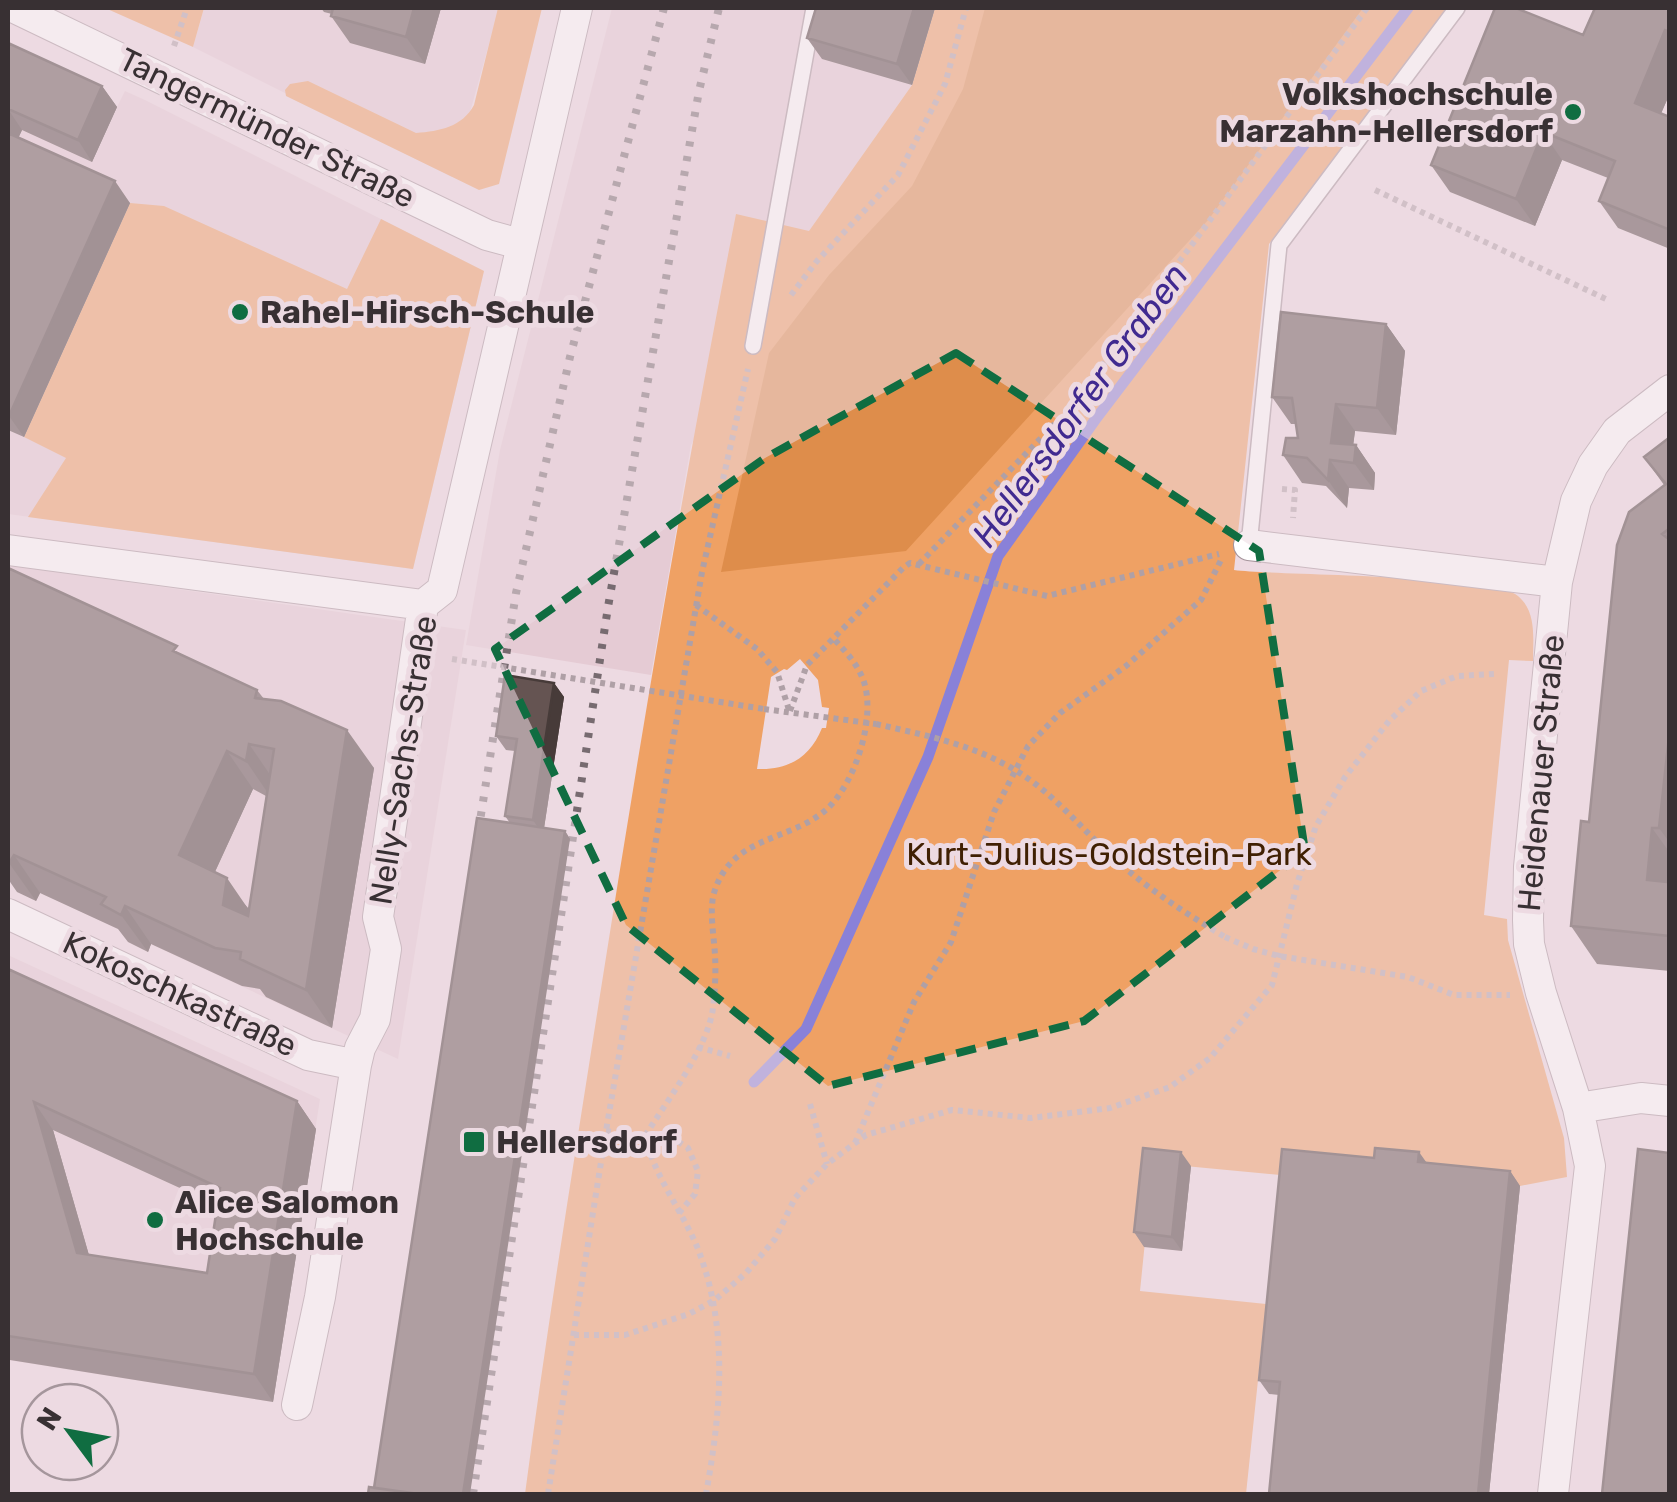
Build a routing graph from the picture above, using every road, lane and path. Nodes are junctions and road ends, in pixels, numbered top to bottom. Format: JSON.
{"nodes":[{"id":1,"x":15,"y":8,"type":"edge"},
{"id":2,"x":187,"y":8,"type":"edge"},
{"id":3,"x":577,"y":8,"type":"edge"},
{"id":4,"x":814,"y":8,"type":"edge"},
{"id":5,"x":966,"y":8,"type":"edge"},
{"id":6,"x":1367,"y":8,"type":"edge"},
{"id":7,"x":1457,"y":8,"type":"edge"},
{"id":8,"x":174,"y":46,"type":"dead end"},
{"id":9,"x":1374,"y":190,"type":"dead end"},
{"id":10,"x":520,"y":244,"type":"junction"},
{"id":11,"x":1610,"y":301,"type":"dead end"},
{"id":12,"x":752,"y":346,"type":"junction"},
{"id":13,"x":1670,"y":390,"type":"edge"},
{"id":14,"x":1282,"y":473,"type":"edge"},
{"id":15,"x":1249,"y":544,"type":"joint"},
{"id":16,"x":8,"y":550,"type":"edge"},
{"id":17,"x":1291,"y":550,"type":"junction"},
{"id":18,"x":919,"y":564,"type":"junction"},
{"id":19,"x":1558,"y":582,"type":"junction"},
{"id":20,"x":423,"y":605,"type":"junction"},
{"id":21,"x":696,"y":605,"type":"junction"},
{"id":22,"x":833,"y":638,"type":"junction"},
{"id":23,"x":452,"y":658,"type":"dead end"},
{"id":24,"x":1494,"y":674,"type":"dead end"},
{"id":25,"x":790,"y":711,"type":"junction"},
{"id":26,"x":865,"y":722,"type":"junction"},
{"id":27,"x":8,"y":914,"type":"edge"},
{"id":28,"x":1279,"y":956,"type":"junction"},
{"id":29,"x":1541,"y":993,"type":"junction"},
{"id":30,"x":698,"y":1047,"type":"junction"},
{"id":31,"x":730,"y":1056,"type":"dead end"},
{"id":32,"x":356,"y":1066,"type":"junction"},
{"id":33,"x":1670,"y":1101,"type":"edge"},
{"id":34,"x":810,"y":1104,"type":"dead end"},
{"id":35,"x":1578,"y":1108,"type":"junction"},
{"id":36,"x":606,"y":1131,"type":"junction"},
{"id":37,"x":645,"y":1136,"type":"junction"},
{"id":38,"x":854,"y":1144,"type":"junction"},
{"id":39,"x":826,"y":1164,"type":"junction"},
{"id":40,"x":679,"y":1213,"type":"junction"},
{"id":41,"x":715,"y":1300,"type":"junction"},
{"id":42,"x":574,"y":1335,"type":"junction"},
{"id":43,"x":298,"y":1405,"type":"dead end"},
{"id":44,"x":548,"y":1494,"type":"edge"},
{"id":45,"x":706,"y":1494,"type":"edge"},
{"id":46,"x":1553,"y":1494,"type":"edge"}],
"edges":[{"from":1,"to":10,"type":"street","name":"Tangermünder Straße"},
{"from":2,"to":8,"type":"path"},
{"from":3,"to":10,"type":"street","name":"Nelly-Sachs-Straße"},
{"from":4,"to":12,"type":"lane"},
{"from":5,"to":12,"type":"path"},
{"from":6,"to":18,"type":"path"},
{"from":7,"to":15,"type":"lane"},
{"from":9,"to":11,"type":"path"},
{"from":10,"to":20,"type":"street","name":"Nelly-Sachs-Straße"},
{"from":12,"to":21,"type":"path"},
{"from":13,"to":19,"type":"street","name":"Heidenauer Straße"},
{"from":14,"to":17,"type":"path"},
{"from":15,"to":17,"type":"street"},
{"from":16,"to":20,"type":"street"},
{"from":17,"to":19,"type":"street"},
{"from":18,"to":22,"type":"path"},
{"from":18,"to":38,"type":"path"},
{"from":19,"to":29,"type":"street","name":"Heidenauer Straße"},
{"from":20,"to":32,"type":"street","name":"Nelly-Sachs-Straße"},
{"from":21,"to":25,"type":"path"},
{"from":21,"to":36,"type":"path"},
{"from":22,"to":25,"type":"path"},
{"from":22,"to":26,"type":"path"},
{"from":23,"to":25,"type":"path","bridge":true},
{"from":24,"to":28,"type":"path"},
{"from":25,"to":26,"type":"path"},
{"from":26,"to":28,"type":"path","bridge":true},
{"from":26,"to":30,"type":"path"},
{"from":27,"to":32,"type":"street","name":"Kokoschkastraße"},
{"from":28,"to":29,"type":"path"},
{"from":28,"to":38,"type":"path"},
{"from":29,"to":35,"type":"street","name":"Heidenauer Straße"},
{"from":30,"to":31,"type":"path"},
{"from":30,"to":37,"type":"path"},
{"from":32,"to":43,"type":"street","name":"Nelly-Sachs-Straße"},
{"from":33,"to":35,"type":"street"},
{"from":34,"to":39,"type":"path"},
{"from":35,"to":46,"type":"street","name":"Heidenauer Straße"},
{"from":36,"to":37,"type":"path"},
{"from":36,"to":42,"type":"path"},
{"from":37,"to":40,"type":"path"},
{"from":37,"to":40,"type":"path"},
{"from":38,"to":39,"type":"path"},
{"from":39,"to":41,"type":"path"},
{"from":40,"to":41,"type":"path"},
{"from":41,"to":42,"type":"path"},
{"from":41,"to":45,"type":"path"},
{"from":42,"to":44,"type":"path"}]}
